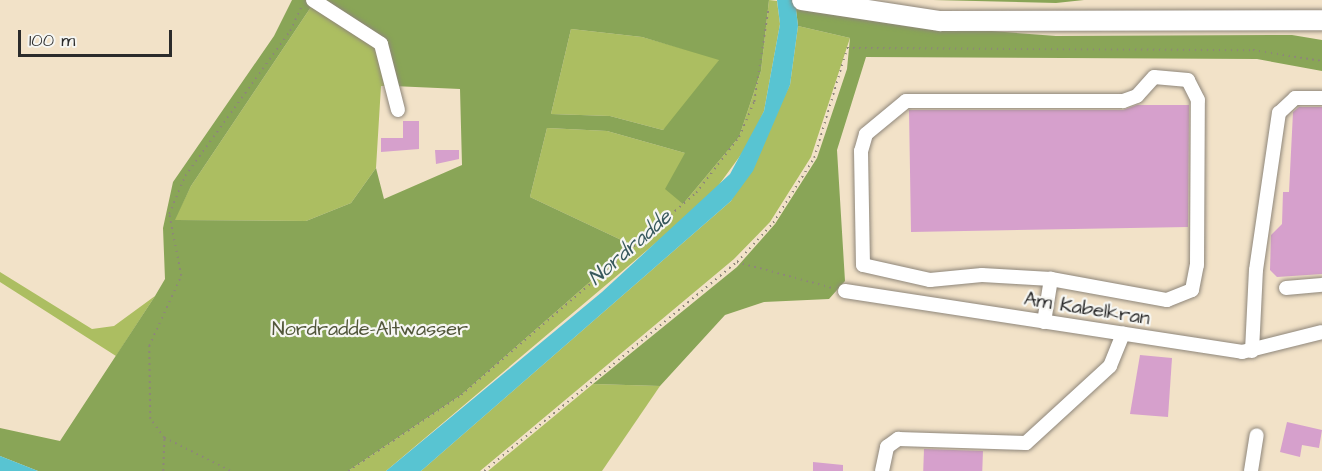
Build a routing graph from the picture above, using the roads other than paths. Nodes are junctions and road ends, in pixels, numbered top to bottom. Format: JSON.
{"nodes":[{"id":1,"x":313,"y":0,"type":"edge"},
{"id":2,"x":866,"y":0,"type":"edge"},
{"id":3,"x":805,"y":1,"type":"edge"},
{"id":4,"x":1322,"y":9,"type":"edge"},
{"id":5,"x":1265,"y":20,"type":"junction"},
{"id":6,"x":1322,"y":20,"type":"edge"},
{"id":7,"x":1322,"y":34,"type":"edge"},
{"id":8,"x":1322,"y":98,"type":"edge"},
{"id":9,"x":398,"y":110,"type":"dead end"},
{"id":10,"x":1050,"y":279,"type":"junction"},
{"id":11,"x":1322,"y":285,"type":"edge"},
{"id":12,"x":1286,"y":288,"type":"dead end"},
{"id":13,"x":845,"y":291,"type":"road end"},
{"id":14,"x":1044,"y":322,"type":"junction"},
{"id":15,"x":1322,"y":332,"type":"edge"},
{"id":16,"x":1123,"y":334,"type":"junction"},
{"id":17,"x":1252,"y":351,"type":"junction"},
{"id":18,"x":1257,"y":435,"type":"dead end"},
{"id":19,"x":882,"y":471,"type":"edge"},
{"id":20,"x":1251,"y":471,"type":"edge"}],
"edges":[{"from":1,"to":9,"type":"street"},
{"from":2,"to":4,"type":"highway"},
{"from":3,"to":5,"type":"highway"},
{"from":5,"to":6,"type":"highway"},
{"from":5,"to":7,"type":"highway"},
{"from":8,"to":17,"type":"street"},
{"from":10,"to":10,"type":"street"},
{"from":10,"to":14,"type":"street"},
{"from":11,"to":12,"type":"street"},
{"from":13,"to":14,"type":"street","name":"Am Kabelkran"},
{"from":14,"to":16,"type":"street","name":"Am Kabelkran"},
{"from":15,"to":17,"type":"street","name":"Am Kabelkran"},
{"from":16,"to":17,"type":"street","name":"Am Kabelkran"},
{"from":16,"to":19,"type":"street"},
{"from":18,"to":20,"type":"street"}]}
